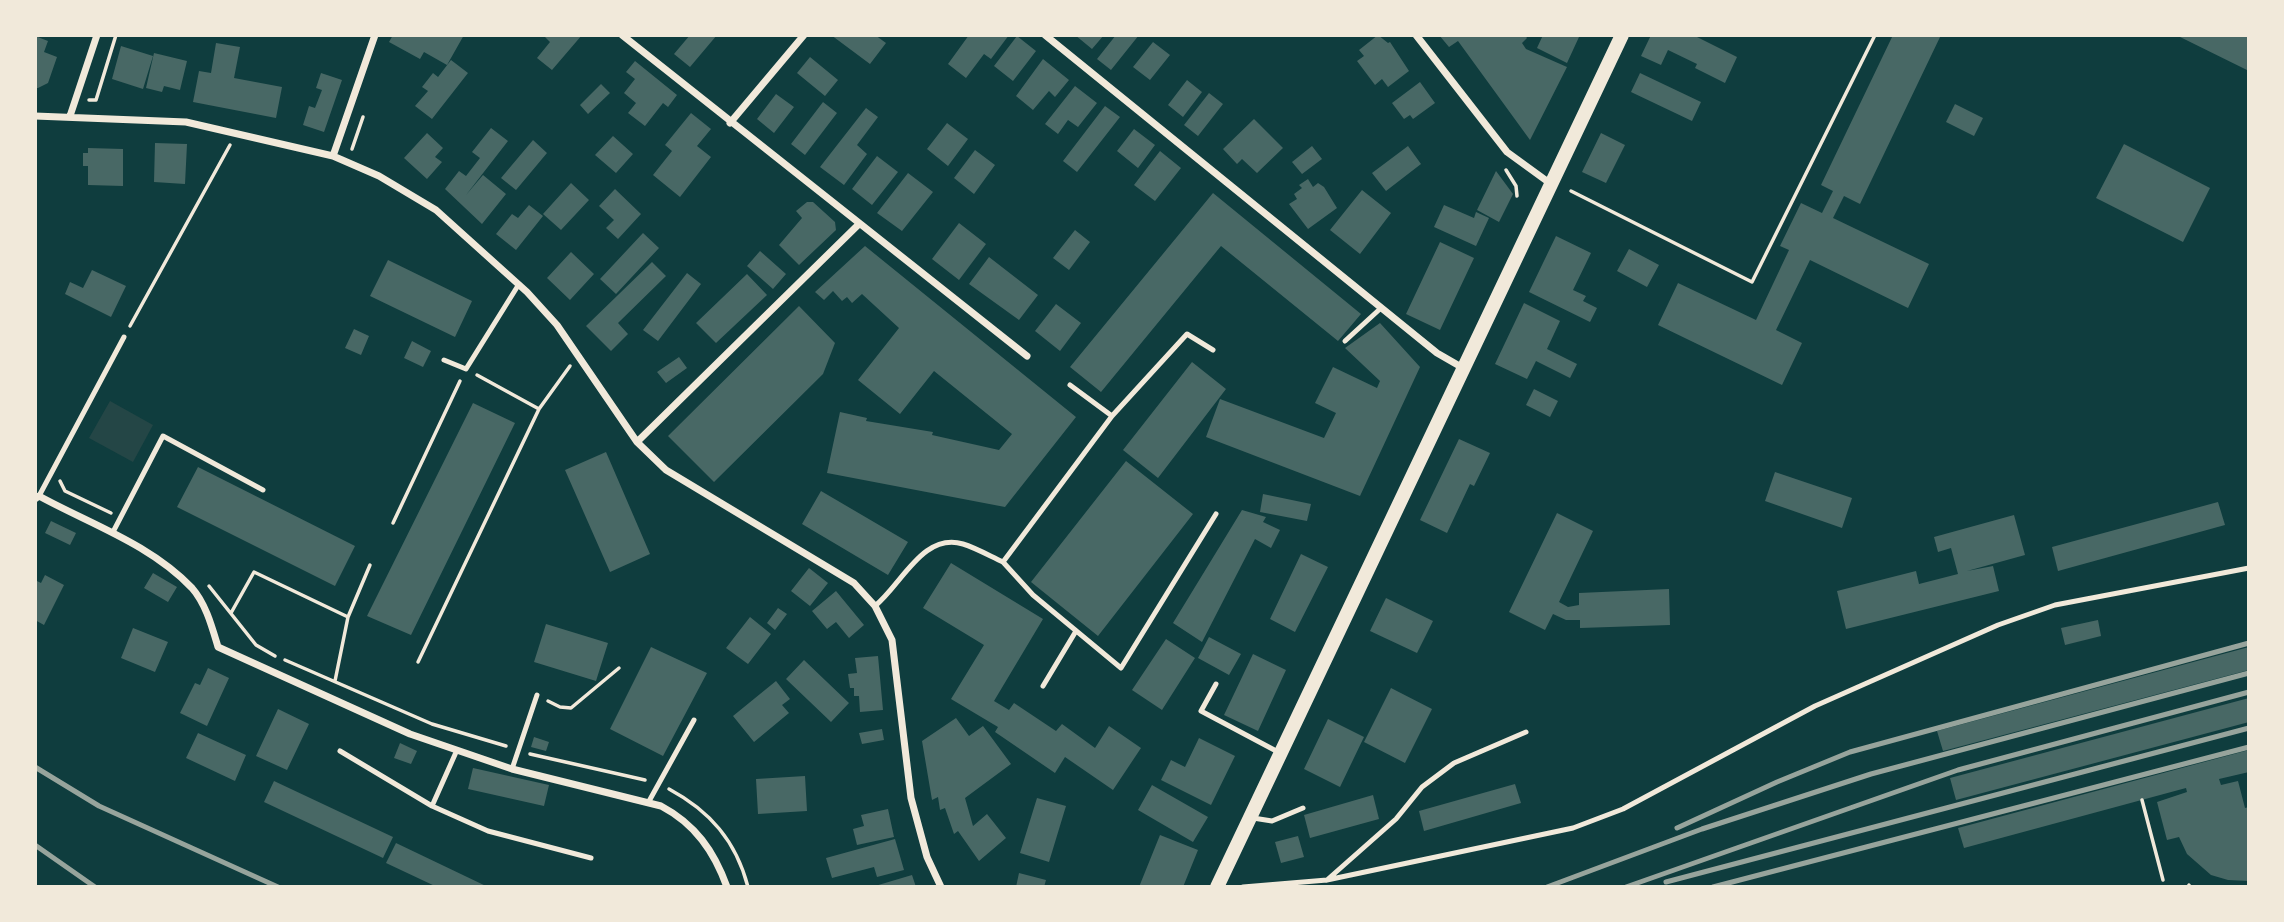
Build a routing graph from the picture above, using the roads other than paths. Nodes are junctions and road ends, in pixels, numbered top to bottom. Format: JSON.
{"nodes":[{"id":1,"x":97,"y":35,"type":"edge"},
{"id":2,"x":375,"y":35,"type":"edge"},
{"id":3,"x":622,"y":35,"type":"edge"},
{"id":4,"x":804,"y":35,"type":"edge"},
{"id":5,"x":1045,"y":35,"type":"edge"},
{"id":6,"x":1416,"y":35,"type":"edge"},
{"id":7,"x":1622,"y":35,"type":"edge"},
{"id":8,"x":35,"y":116,"type":"edge"},
{"id":9,"x":70,"y":116,"type":"junction"},
{"id":10,"x":730,"y":123,"type":"junction"},
{"id":11,"x":333,"y":156,"type":"junction"},
{"id":12,"x":1551,"y":185,"type":"junction"},
{"id":13,"x":858,"y":225,"type":"junction"},
{"id":14,"x":519,"y":284,"type":"junction"},
{"id":15,"x":1381,"y":308,"type":"junction"},
{"id":16,"x":124,"y":337,"type":"road end"},
{"id":17,"x":1345,"y":341,"type":"dead end"},
{"id":18,"x":1213,"y":350,"type":"dead end"},
{"id":19,"x":1027,"y":356,"type":"dead end"},
{"id":20,"x":444,"y":360,"type":"dead end"},
{"id":21,"x":1464,"y":368,"type":"junction"},
{"id":22,"x":1070,"y":385,"type":"dead end"},
{"id":23,"x":1112,"y":416,"type":"junction"},
{"id":24,"x":636,"y":442,"type":"junction"},
{"id":25,"x":263,"y":490,"type":"dead end"},
{"id":26,"x":37,"y":498,"type":"edge"},
{"id":27,"x":1216,"y":514,"type":"dead end"},
{"id":28,"x":113,"y":532,"type":"junction"},
{"id":29,"x":1003,"y":562,"type":"junction"},
{"id":30,"x":2249,"y":568,"type":"edge"},
{"id":31,"x":875,"y":606,"type":"junction"},
{"id":32,"x":1076,"y":631,"type":"junction"},
{"id":33,"x":1216,"y":684,"type":"dead end"},
{"id":34,"x":1043,"y":686,"type":"dead end"},
{"id":35,"x":537,"y":695,"type":"road end"},
{"id":36,"x":694,"y":720,"type":"dead end"},
{"id":37,"x":1526,"y":732,"type":"dead end"},
{"id":38,"x":457,"y":750,"type":"junction"},
{"id":39,"x":340,"y":751,"type":"dead end"},
{"id":40,"x":1280,"y":753,"type":"junction"},
{"id":41,"x":512,"y":769,"type":"junction"},
{"id":42,"x":648,"y":803,"type":"junction"},
{"id":43,"x":432,"y":806,"type":"junction"},
{"id":44,"x":1303,"y":808,"type":"dead end"},
{"id":45,"x":1249,"y":818,"type":"junction"},
{"id":46,"x":591,"y":858,"type":"dead end"},
{"id":47,"x":1327,"y":880,"type":"junction"},
{"id":48,"x":727,"y":887,"type":"edge"},
{"id":49,"x":941,"y":887,"type":"edge"},
{"id":50,"x":1217,"y":887,"type":"edge"},
{"id":51,"x":1242,"y":887,"type":"edge"}],
"edges":[{"from":1,"to":9,"type":"street"},
{"from":2,"to":11,"type":"street"},
{"from":3,"to":10,"type":"street"},
{"from":4,"to":10,"type":"street"},
{"from":5,"to":15,"type":"street"},
{"from":6,"to":12,"type":"street"},
{"from":7,"to":12,"type":"main road"},
{"from":8,"to":9,"type":"street"},
{"from":9,"to":11,"type":"street"},
{"from":10,"to":13,"type":"street"},
{"from":11,"to":14,"type":"street"},
{"from":12,"to":21,"type":"main road"},
{"from":13,"to":19,"type":"street"},
{"from":13,"to":24,"type":"street"},
{"from":14,"to":20,"type":"lane"},
{"from":14,"to":24,"type":"street"},
{"from":15,"to":17,"type":"lane"},
{"from":15,"to":21,"type":"street"},
{"from":16,"to":26,"type":"lane"},
{"from":18,"to":23,"type":"lane"},
{"from":21,"to":40,"type":"main road"},
{"from":22,"to":23,"type":"lane"},
{"from":23,"to":29,"type":"lane"},
{"from":24,"to":31,"type":"street"},
{"from":25,"to":28,"type":"lane"},
{"from":26,"to":28,"type":"street"},
{"from":27,"to":32,"type":"lane"},
{"from":28,"to":38,"type":"street"},
{"from":29,"to":31,"type":"lane"},
{"from":29,"to":32,"type":"lane"},
{"from":30,"to":47,"type":"lane"},
{"from":31,"to":49,"type":"street"},
{"from":32,"to":34,"type":"lane"},
{"from":33,"to":40,"type":"lane"},
{"from":35,"to":41,"type":"lane"},
{"from":36,"to":42,"type":"lane"},
{"from":37,"to":47,"type":"lane"},
{"from":38,"to":41,"type":"street"},
{"from":38,"to":43,"type":"lane"},
{"from":39,"to":43,"type":"lane"},
{"from":40,"to":45,"type":"main road"},
{"from":41,"to":42,"type":"street"},
{"from":42,"to":48,"type":"street"},
{"from":43,"to":46,"type":"lane"},
{"from":44,"to":45,"type":"lane"},
{"from":45,"to":50,"type":"main road"},
{"from":47,"to":51,"type":"lane"}]}
